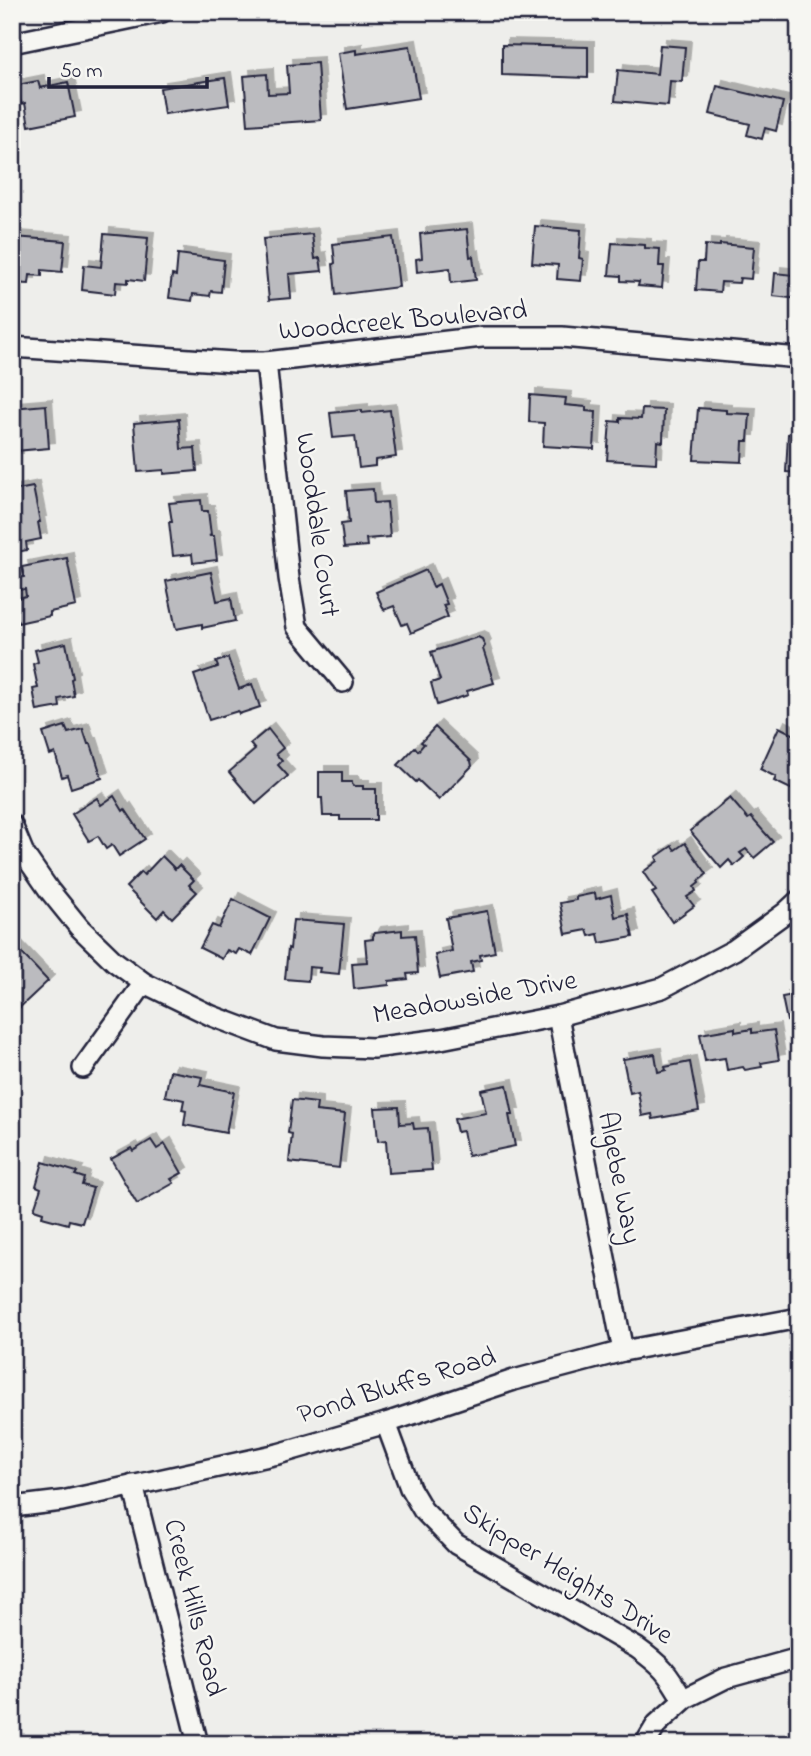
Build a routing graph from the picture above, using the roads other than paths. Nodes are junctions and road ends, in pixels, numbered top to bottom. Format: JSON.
{"nodes":[{"id":1,"x":162,"y":12,"type":"edge"},
{"id":2,"x":12,"y":43,"type":"edge"},
{"id":3,"x":12,"y":347,"type":"edge"},
{"id":4,"x":799,"y":358,"type":"edge"},
{"id":5,"x":267,"y":362,"type":"junction"},
{"id":6,"x":343,"y":682,"type":"dead end"},
{"id":7,"x":12,"y":825,"type":"edge"},
{"id":8,"x":799,"y":900,"type":"edge"},
{"id":9,"x":144,"y":984,"type":"junction"},
{"id":10,"x":558,"y":1016,"type":"junction"},
{"id":11,"x":83,"y":1068,"type":"dead end"},
{"id":12,"x":799,"y":1318,"type":"edge"},
{"id":13,"x":622,"y":1351,"type":"junction"},
{"id":14,"x":386,"y":1423,"type":"junction"},
{"id":15,"x":133,"y":1485,"type":"junction"},
{"id":16,"x":12,"y":1507,"type":"edge"},
{"id":17,"x":799,"y":1658,"type":"edge"},
{"id":18,"x":683,"y":1700,"type":"junction"},
{"id":19,"x":198,"y":1744,"type":"edge"},
{"id":20,"x":645,"y":1744,"type":"edge"}],
"edges":[{"from":1,"to":2,"type":"street"},
{"from":3,"to":5,"type":"street","name":"Woodcreek Boulevard"},
{"from":4,"to":5,"type":"street","name":"Woodcreek Boulevard"},
{"from":5,"to":6,"type":"street","name":"Wooddale Court"},
{"from":7,"to":9,"type":"street","name":"Meadowside Drive"},
{"from":8,"to":10,"type":"street","name":"Meadowside Drive"},
{"from":9,"to":10,"type":"street","name":"Meadowside Drive"},
{"from":9,"to":11,"type":"street"},
{"from":10,"to":13,"type":"street","name":"Algebe Way"},
{"from":12,"to":13,"type":"street","name":"Pond Bluffs Road"},
{"from":13,"to":14,"type":"street","name":"Pond Bluffs Road"},
{"from":14,"to":15,"type":"street","name":"Pond Bluffs Road"},
{"from":14,"to":18,"type":"street","name":"Skipper Heights Drive"},
{"from":15,"to":16,"type":"street","name":"Pond Bluffs Road"},
{"from":15,"to":19,"type":"street","name":"Creek Hills Road"},
{"from":17,"to":18,"type":"street"},
{"from":18,"to":20,"type":"street"}]}
